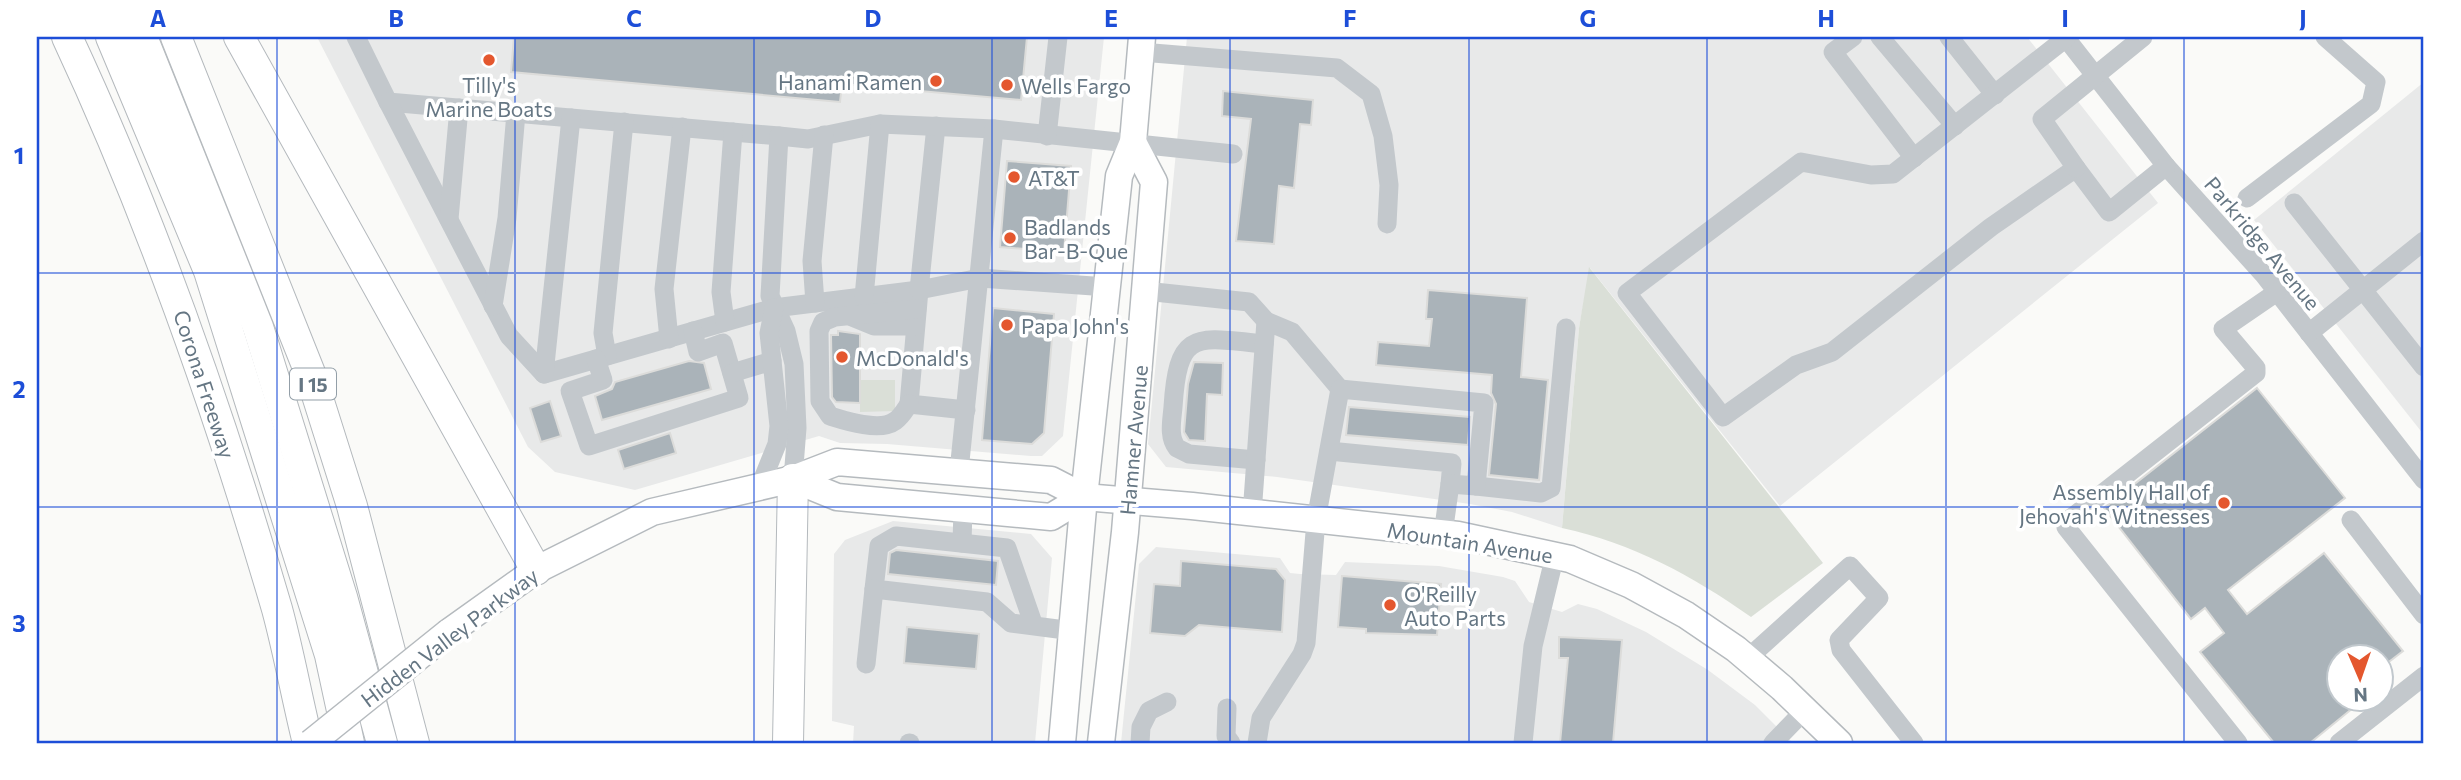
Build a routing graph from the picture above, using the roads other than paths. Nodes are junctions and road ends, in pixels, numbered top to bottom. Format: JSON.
{"nodes":[{"id":1,"x":67,"y":37,"type":"edge"},
{"id":2,"x":111,"y":37,"type":"edge"},
{"id":3,"x":142,"y":37,"type":"edge"},
{"id":4,"x":176,"y":37,"type":"edge"},
{"id":5,"x":239,"y":37,"type":"edge"},
{"id":6,"x":356,"y":37,"type":"edge"},
{"id":7,"x":1058,"y":37,"type":"edge"},
{"id":8,"x":1853,"y":37,"type":"edge"},
{"id":9,"x":1880,"y":37,"type":"edge"},
{"id":10,"x":1949,"y":37,"type":"edge"},
{"id":11,"x":2066,"y":37,"type":"edge"},
{"id":12,"x":2143,"y":37,"type":"edge"},
{"id":13,"x":2325,"y":37,"type":"edge"},
{"id":14,"x":1142,"y":44,"type":"edge"},
{"id":15,"x":2095,"y":76,"type":"junction"},
{"id":16,"x":1995,"y":95,"type":"junction"},
{"id":17,"x":388,"y":102,"type":"junction"},
{"id":18,"x":458,"y":108,"type":"junction"},
{"id":19,"x":516,"y":113,"type":"junction"},
{"id":20,"x":571,"y":118,"type":"junction"},
{"id":21,"x":624,"y":122,"type":"junction"},
{"id":22,"x":880,"y":124,"type":"junction"},
{"id":23,"x":936,"y":126,"type":"junction"},
{"id":24,"x":682,"y":127,"type":"junction"},
{"id":25,"x":1955,"y":127,"type":"junction"},
{"id":26,"x":994,"y":129,"type":"junction"},
{"id":27,"x":733,"y":132,"type":"junction"},
{"id":28,"x":824,"y":135,"type":"junction"},
{"id":29,"x":779,"y":136,"type":"junction"},
{"id":30,"x":1047,"y":136,"type":"junction"},
{"id":31,"x":1133,"y":142,"type":"junction"},
{"id":32,"x":1233,"y":154,"type":"dead end"},
{"id":33,"x":1914,"y":158,"type":"junction"},
{"id":34,"x":2166,"y":166,"type":"junction"},
{"id":35,"x":2076,"y":168,"type":"junction"},
{"id":36,"x":2247,"y":198,"type":"dead end"},
{"id":37,"x":2294,"y":204,"type":"dead end"},
{"id":38,"x":449,"y":219,"type":"junction"},
{"id":39,"x":1387,"y":224,"type":"dead end"},
{"id":40,"x":2424,"y":241,"type":"edge"},
{"id":41,"x":980,"y":278,"type":"junction"},
{"id":42,"x":1107,"y":287,"type":"junction"},
{"id":43,"x":2363,"y":290,"type":"junction"},
{"id":44,"x":1144,"y":291,"type":"junction"},
{"id":45,"x":2277,"y":292,"type":"junction"},
{"id":46,"x":864,"y":297,"type":"junction"},
{"id":47,"x":815,"y":303,"type":"junction"},
{"id":48,"x":493,"y":306,"type":"junction"},
{"id":49,"x":774,"y":308,"type":"junction"},
{"id":50,"x":917,"y":308,"type":"junction"},
{"id":51,"x":1266,"y":321,"type":"junction"},
{"id":52,"x":725,"y":322,"type":"junction"},
{"id":53,"x":1566,"y":328,"type":"dead end"},
{"id":54,"x":693,"y":331,"type":"junction"},
{"id":55,"x":2309,"y":333,"type":"junction"},
{"id":56,"x":669,"y":339,"type":"junction"},
{"id":57,"x":1264,"y":344,"type":"junction"},
{"id":58,"x":602,"y":358,"type":"junction"},
{"id":59,"x":772,"y":361,"type":"junction"},
{"id":60,"x":2424,"y":367,"type":"edge"},
{"id":61,"x":732,"y":373,"type":"junction"},
{"id":62,"x":544,"y":374,"type":"junction"},
{"id":63,"x":1340,"y":389,"type":"junction"},
{"id":64,"x":909,"y":404,"type":"junction"},
{"id":65,"x":966,"y":410,"type":"junction"},
{"id":66,"x":1329,"y":450,"type":"junction"},
{"id":67,"x":1255,"y":460,"type":"junction"},
{"id":68,"x":959,"y":471,"type":"junction"},
{"id":69,"x":793,"y":480,"type":"junction"},
{"id":70,"x":2424,"y":480,"type":"edge"},
{"id":71,"x":1450,"y":484,"type":"junction"},
{"id":72,"x":760,"y":486,"type":"junction"},
{"id":73,"x":1476,"y":486,"type":"junction"},
{"id":74,"x":1084,"y":497,"type":"junction"},
{"id":75,"x":1126,"y":500,"type":"junction"},
{"id":76,"x":963,"y":509,"type":"junction"},
{"id":77,"x":1252,"y":514,"type":"junction"},
{"id":78,"x":1316,"y":520,"type":"junction"},
{"id":79,"x":2351,"y":520,"type":"dead end"},
{"id":80,"x":1443,"y":534,"type":"junction"},
{"id":81,"x":962,"y":543,"type":"junction"},
{"id":82,"x":1555,"y":555,"type":"junction"},
{"id":83,"x":536,"y":570,"type":"junction"},
{"id":84,"x":874,"y":589,"type":"junction"},
{"id":85,"x":277,"y":611,"type":"junction"},
{"id":86,"x":2424,"y":615,"type":"edge"},
{"id":87,"x":1034,"y":626,"type":"junction"},
{"id":88,"x":1073,"y":631,"type":"junction"},
{"id":89,"x":1747,"y":659,"type":"junction"},
{"id":90,"x":866,"y":664,"type":"dead end"},
{"id":91,"x":2424,"y":676,"type":"edge"},
{"id":92,"x":1167,"y":702,"type":"dead end"},
{"id":93,"x":1227,"y":708,"type":"dead end"},
{"id":94,"x":1805,"y":710,"type":"junction"},
{"id":95,"x":309,"y":743,"type":"edge"},
{"id":96,"x":334,"y":743,"type":"edge"},
{"id":97,"x":349,"y":743,"type":"edge"},
{"id":98,"x":382,"y":743,"type":"edge"},
{"id":99,"x":414,"y":743,"type":"edge"},
{"id":100,"x":788,"y":743,"type":"edge"},
{"id":101,"x":1062,"y":743,"type":"edge"},
{"id":102,"x":1101,"y":743,"type":"edge"},
{"id":103,"x":1140,"y":743,"type":"edge"},
{"id":104,"x":1231,"y":743,"type":"edge"},
{"id":105,"x":1257,"y":743,"type":"edge"},
{"id":106,"x":1523,"y":743,"type":"edge"},
{"id":107,"x":1773,"y":743,"type":"edge"},
{"id":108,"x":1839,"y":743,"type":"edge"},
{"id":109,"x":1914,"y":743,"type":"edge"},
{"id":110,"x":2238,"y":743,"type":"edge"},
{"id":111,"x":2339,"y":743,"type":"edge"}],
"edges":[{"from":1,"to":85,"type":"highway","name":"Corona Freeway"},
{"from":2,"to":97,"type":"highway"},
{"from":3,"to":98,"type":"highway"},
{"from":4,"to":99,"type":"highway","number":"I 15"},
{"from":5,"to":83,"type":"highway"},
{"from":6,"to":17,"type":"street"},
{"from":7,"to":30,"type":"street"},
{"from":8,"to":33,"type":"street"},
{"from":9,"to":25,"type":"street"},
{"from":10,"to":16,"type":"street"},
{"from":11,"to":15,"type":"street","name":"Parkridge Avenue"},
{"from":11,"to":16,"type":"street"},
{"from":12,"to":15,"type":"street"},
{"from":13,"to":36,"type":"street"},
{"from":14,"to":31,"type":"main road","name":"Hamner Avenue"},
{"from":14,"to":39,"type":"street"},
{"from":15,"to":34,"type":"street","name":"Parkridge Avenue"},
{"from":15,"to":35,"type":"street"},
{"from":16,"to":25,"type":"street"},
{"from":17,"to":18,"type":"street"},
{"from":17,"to":38,"type":"street"},
{"from":18,"to":19,"type":"street"},
{"from":18,"to":38,"type":"street"},
{"from":19,"to":20,"type":"street"},
{"from":19,"to":48,"type":"street"},
{"from":20,"to":21,"type":"street"},
{"from":20,"to":62,"type":"street"},
{"from":21,"to":24,"type":"street"},
{"from":21,"to":58,"type":"street"},
{"from":22,"to":23,"type":"street"},
{"from":22,"to":28,"type":"street"},
{"from":22,"to":46,"type":"street"},
{"from":23,"to":26,"type":"street"},
{"from":23,"to":50,"type":"street"},
{"from":24,"to":27,"type":"street"},
{"from":24,"to":56,"type":"street"},
{"from":25,"to":33,"type":"street"},
{"from":26,"to":30,"type":"street"},
{"from":26,"to":41,"type":"street"},
{"from":27,"to":29,"type":"street"},
{"from":27,"to":52,"type":"street"},
{"from":28,"to":29,"type":"street"},
{"from":28,"to":47,"type":"street"},
{"from":29,"to":49,"type":"street"},
{"from":30,"to":31,"type":"street"},
{"from":31,"to":32,"type":"street"},
{"from":31,"to":42,"type":"main road","name":"Hamner Avenue"},
{"from":31,"to":44,"type":"main road","name":"Hamner Avenue"},
{"from":33,"to":35,"type":"street"},
{"from":34,"to":35,"type":"street"},
{"from":34,"to":45,"type":"street","name":"Parkridge Avenue"},
{"from":37,"to":43,"type":"street"},
{"from":38,"to":48,"type":"street"},
{"from":40,"to":43,"type":"street"},
{"from":41,"to":42,"type":"street"},
{"from":41,"to":50,"type":"street"},
{"from":41,"to":65,"type":"street"},
{"from":42,"to":74,"type":"main road","name":"Hamner Avenue"},
{"from":43,"to":55,"type":"street"},
{"from":43,"to":60,"type":"street"},
{"from":44,"to":51,"type":"street"},
{"from":44,"to":75,"type":"main road","name":"Hamner Avenue"},
{"from":45,"to":55,"type":"street","name":"Parkridge Avenue"},
{"from":45,"to":110,"type":"street"},
{"from":46,"to":47,"type":"street"},
{"from":46,"to":50,"type":"street"},
{"from":47,"to":49,"type":"street"},
{"from":48,"to":62,"type":"street"},
{"from":49,"to":52,"type":"street"},
{"from":49,"to":59,"type":"street"},
{"from":49,"to":69,"type":"street"},
{"from":50,"to":64,"type":"street"},
{"from":50,"to":64,"type":"street"},
{"from":51,"to":57,"type":"street"},
{"from":51,"to":63,"type":"street"},
{"from":52,"to":54,"type":"street"},
{"from":53,"to":73,"type":"street"},
{"from":54,"to":56,"type":"street"},
{"from":54,"to":61,"type":"street"},
{"from":55,"to":70,"type":"street","name":"Parkridge Avenue"},
{"from":56,"to":58,"type":"street"},
{"from":57,"to":67,"type":"street"},
{"from":57,"to":67,"type":"street"},
{"from":58,"to":61,"type":"street"},
{"from":58,"to":62,"type":"street"},
{"from":59,"to":61,"type":"street"},
{"from":59,"to":72,"type":"street"},
{"from":63,"to":66,"type":"street"},
{"from":63,"to":73,"type":"street"},
{"from":64,"to":65,"type":"street"},
{"from":65,"to":68,"type":"street"},
{"from":66,"to":71,"type":"street"},
{"from":66,"to":78,"type":"street"},
{"from":67,"to":77,"type":"street"},
{"from":68,"to":69,"type":"main road","name":"Hidden Valley Parkway"},
{"from":68,"to":74,"type":"main road","name":"Hidden Valley Parkway"},
{"from":69,"to":72,"type":"main road","name":"Hidden Valley Parkway"},
{"from":69,"to":76,"type":"main road"},
{"from":69,"to":100,"type":"highway"},
{"from":71,"to":73,"type":"street"},
{"from":71,"to":80,"type":"street"},
{"from":72,"to":83,"type":"main road","name":"Hidden Valley Parkway"},
{"from":74,"to":75,"type":"main road"},
{"from":74,"to":76,"type":"main road"},
{"from":74,"to":88,"type":"main road","name":"Hamner Avenue"},
{"from":75,"to":77,"type":"main road","name":"Mountain Avenue"},
{"from":75,"to":102,"type":"main road","name":"Hamner Avenue"},
{"from":76,"to":81,"type":"street"},
{"from":77,"to":78,"type":"main road","name":"Mountain Avenue"},
{"from":78,"to":80,"type":"main road","name":"Mountain Avenue"},
{"from":78,"to":105,"type":"street"},
{"from":79,"to":86,"type":"street"},
{"from":80,"to":82,"type":"main road","name":"Mountain Avenue"},
{"from":81,"to":84,"type":"street"},
{"from":81,"to":87,"type":"street"},
{"from":82,"to":89,"type":"main road","name":"Mountain Avenue"},
{"from":82,"to":106,"type":"street"},
{"from":83,"to":95,"type":"main road","name":"Hidden Valley Parkway","bridge":true},
{"from":84,"to":87,"type":"street"},
{"from":84,"to":90,"type":"street"},
{"from":85,"to":95,"type":"highway","name":"Corona Freeway"},
{"from":85,"to":96,"type":"highway"},
{"from":87,"to":88,"type":"street"},
{"from":88,"to":101,"type":"main road","name":"Hamner Avenue"},
{"from":89,"to":94,"type":"main road","name":"Mountain Avenue"},
{"from":89,"to":109,"type":"street"},
{"from":91,"to":111,"type":"street"},
{"from":92,"to":103,"type":"street"},
{"from":93,"to":104,"type":"street"},
{"from":94,"to":107,"type":"street"},
{"from":94,"to":108,"type":"main road","name":"Mountain Avenue"}]}
